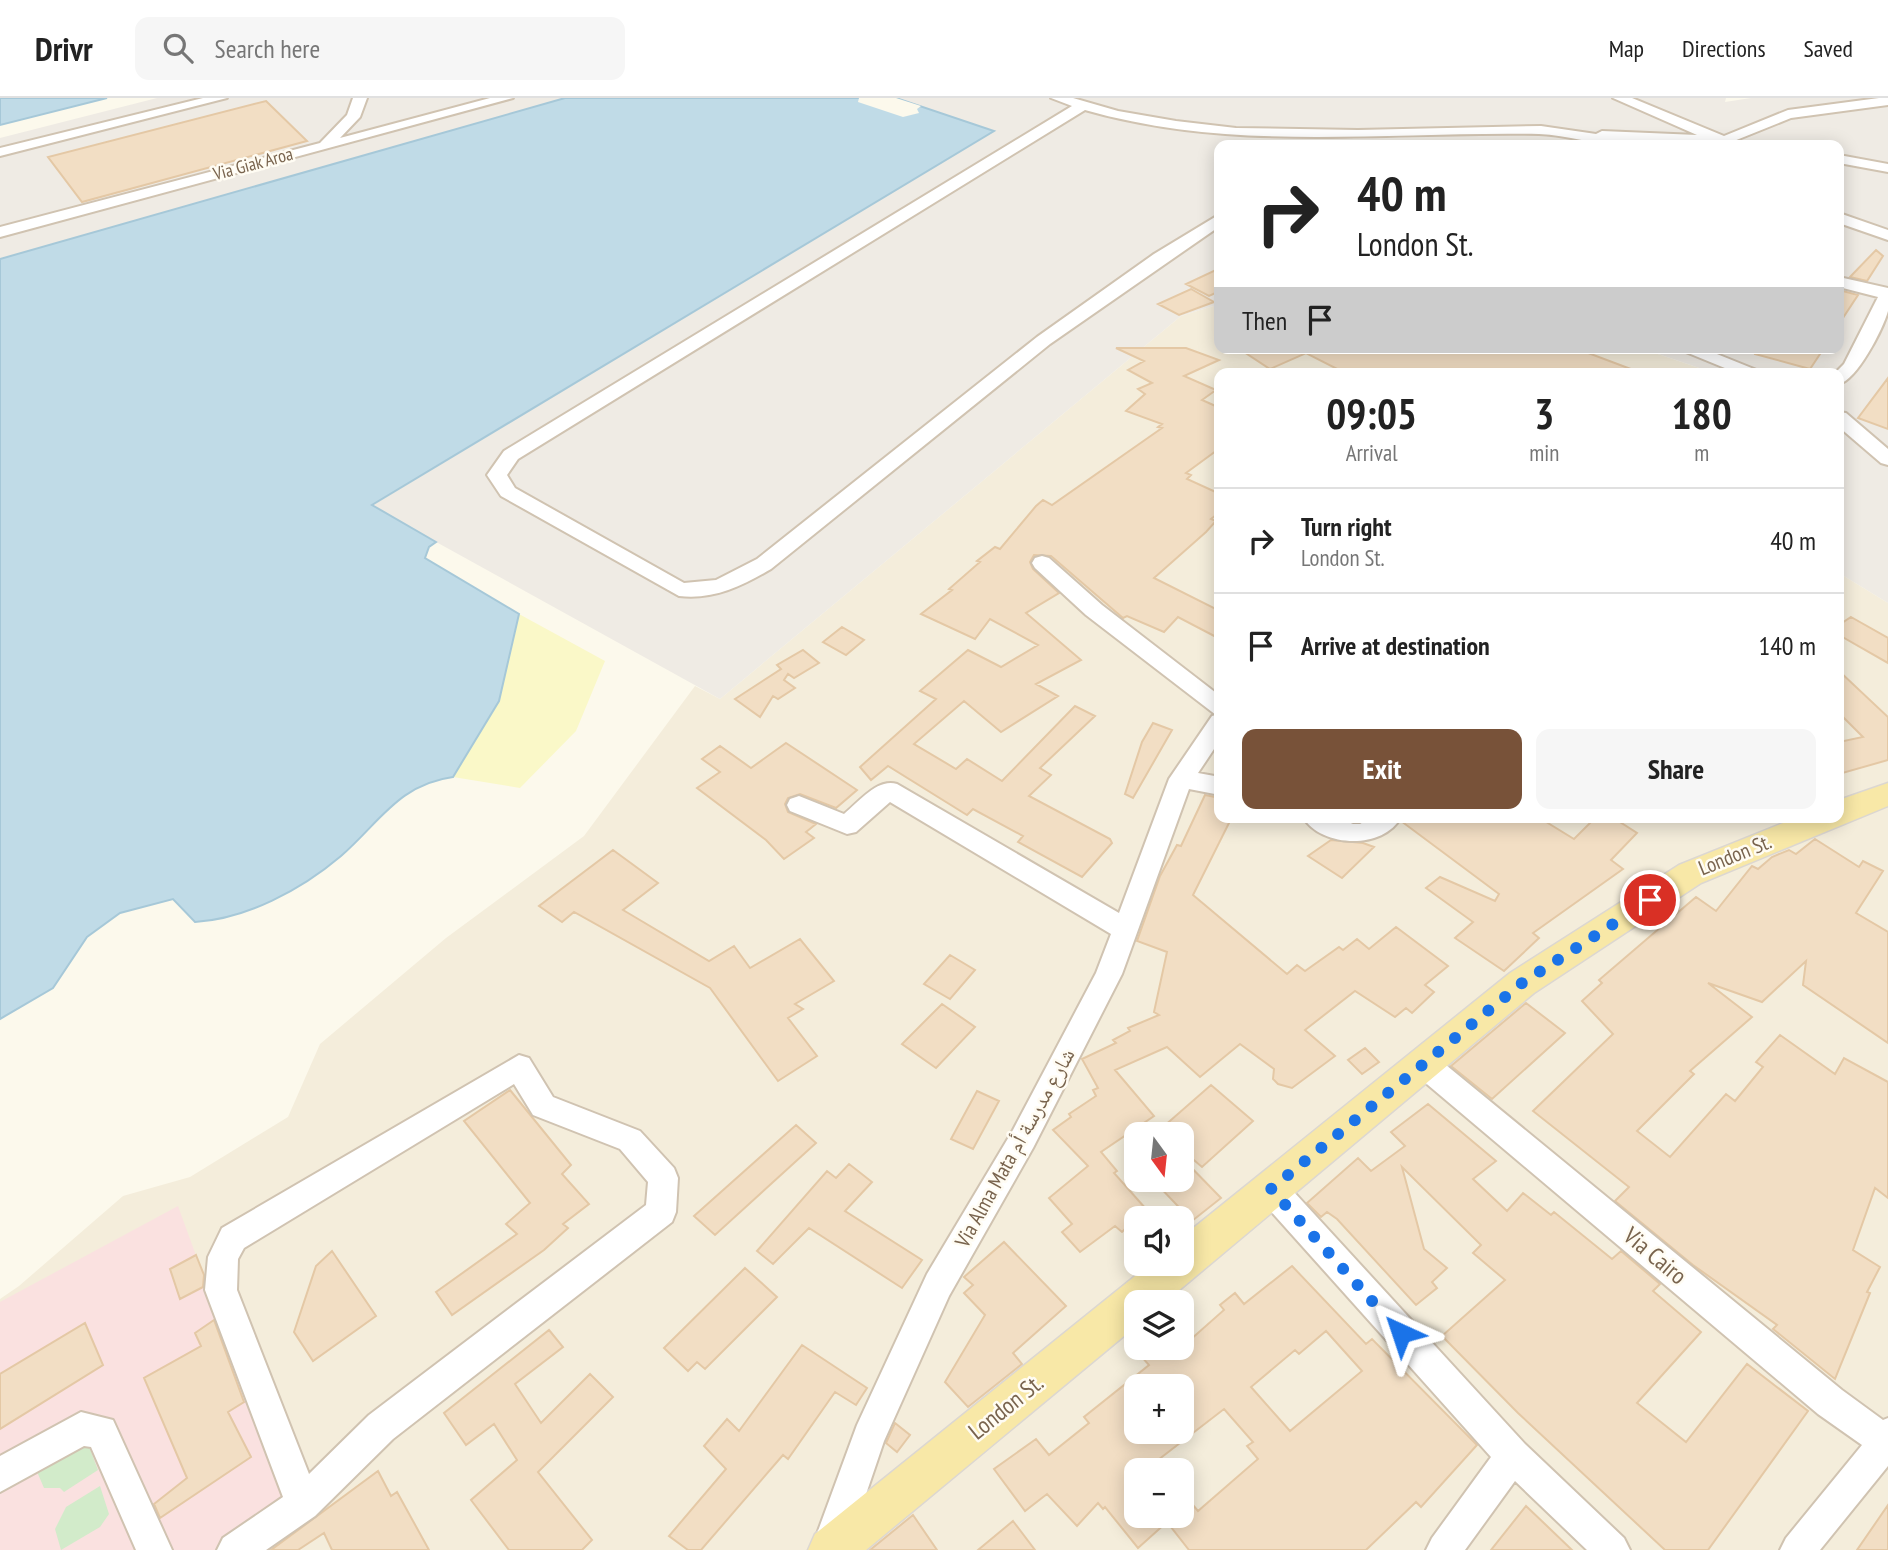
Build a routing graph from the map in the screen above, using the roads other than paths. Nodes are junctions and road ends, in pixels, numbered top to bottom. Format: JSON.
{"nodes":[{"id":1,"x":220,"y":98,"type":"edge"},
{"id":2,"x":360,"y":98,"type":"edge"},
{"id":3,"x":506,"y":98,"type":"edge"},
{"id":4,"x":1058,"y":98,"type":"edge"},
{"id":5,"x":1620,"y":98,"type":"edge"},
{"id":6,"x":1888,"y":101,"type":"edge"},
{"id":7,"x":1082,"y":106,"type":"junction"},
{"id":8,"x":1335,"y":133,"type":"junction"},
{"id":9,"x":1584,"y":135,"type":"junction"},
{"id":10,"x":1396,"y":139,"type":"edge"},
{"id":11,"x":1326,"y":140,"type":"edge"},
{"id":12,"x":1602,"y":140,"type":"edge"},
{"id":13,"x":1701,"y":140,"type":"edge"},
{"id":14,"x":1722,"y":140,"type":"edge"},
{"id":15,"x":1726,"y":140,"type":"edge"},
{"id":16,"x":324,"y":145,"type":"junction"},
{"id":17,"x":0,"y":152,"type":"edge"},
{"id":18,"x":1844,"y":160,"type":"edge"},
{"id":19,"x":1888,"y":168,"type":"edge"},
{"id":20,"x":1844,"y":220,"type":"edge"},
{"id":21,"x":1214,"y":223,"type":"edge"},
{"id":22,"x":0,"y":232,"type":"edge"},
{"id":23,"x":1888,"y":234,"type":"edge"},
{"id":24,"x":1844,"y":283,"type":"edge"},
{"id":25,"x":1888,"y":293,"type":"edge"},
{"id":26,"x":1702,"y":354,"type":"edge"},
{"id":27,"x":1741,"y":368,"type":"edge"},
{"id":28,"x":1844,"y":374,"type":"edge"},
{"id":29,"x":1844,"y":421,"type":"edge"},
{"id":30,"x":1888,"y":459,"type":"edge"},
{"id":31,"x":1042,"y":564,"type":"dead end"},
{"id":32,"x":1214,"y":703,"type":"edge"},
{"id":33,"x":1214,"y":731,"type":"edge"},
{"id":34,"x":1181,"y":779,"type":"junction"},
{"id":35,"x":1214,"y":785,"type":"edge"},
{"id":36,"x":1888,"y":794,"type":"edge"},
{"id":37,"x":799,"y":805,"type":"dead end"},
{"id":38,"x":1844,"y":811,"type":"edge"},
{"id":39,"x":1328,"y":823,"type":"edge"},
{"id":40,"x":1383,"y":823,"type":"edge"},
{"id":41,"x":1815,"y":823,"type":"edge"},
{"id":42,"x":1126,"y":930,"type":"junction"},
{"id":43,"x":1425,"y":1065,"type":"junction"},
{"id":44,"x":1271,"y":1189,"type":"junction"},
{"id":45,"x":1194,"y":1252,"type":"edge"},
{"id":46,"x":1165,"y":1276,"type":"edge"},
{"id":47,"x":1887,"y":1440,"type":"edge"},
{"id":48,"x":1513,"y":1456,"type":"junction"},
{"id":49,"x":0,"y":1475,"type":"edge"},
{"id":50,"x":303,"y":1504,"type":"junction"},
{"id":51,"x":155,"y":1550,"type":"edge"},
{"id":52,"x":235,"y":1550,"type":"edge"},
{"id":53,"x":830,"y":1550,"type":"edge"},
{"id":54,"x":1444,"y":1550,"type":"edge"},
{"id":55,"x":1612,"y":1550,"type":"edge"},
{"id":56,"x":1798,"y":1550,"type":"edge"}],
"edges":[{"from":1,"to":17,"type":"street"},
{"from":2,"to":16,"type":"street"},
{"from":3,"to":16,"type":"street","name":"Via Giak Aroa"},
{"from":4,"to":7,"type":"street"},
{"from":5,"to":14,"type":"street"},
{"from":6,"to":15,"type":"street"},
{"from":7,"to":8,"type":"street"},
{"from":7,"to":21,"type":"street"},
{"from":8,"to":10,"type":"street"},
{"from":8,"to":11,"type":"street"},
{"from":9,"to":10,"type":"street"},
{"from":9,"to":12,"type":"street"},
{"from":9,"to":13,"type":"street"},
{"from":16,"to":22,"type":"street","name":"Via Giak Aroa"},
{"from":18,"to":19,"type":"street"},
{"from":20,"to":23,"type":"street"},
{"from":24,"to":25,"type":"street"},
{"from":25,"to":28,"type":"street"},
{"from":26,"to":27,"type":"street"},
{"from":29,"to":30,"type":"street"},
{"from":31,"to":32,"type":"street"},
{"from":33,"to":34,"type":"street","name":"Via Alma Mata شارع مدرسة أم"},
{"from":34,"to":35,"type":"street"},
{"from":34,"to":42,"type":"street","name":"Via Alma Mata شارع مدرسة أم"},
{"from":36,"to":38,"type":"main road"},
{"from":37,"to":42,"type":"street"},
{"from":39,"to":40,"type":"street"},
{"from":41,"to":43,"type":"main road","name":"London St."},
{"from":42,"to":53,"type":"street","name":"Via Alma Mata شارع مدرسة أم"},
{"from":43,"to":44,"type":"main road","name":"London St."},
{"from":43,"to":47,"type":"street","name":"Via Cairo"},
{"from":44,"to":45,"type":"main road","name":"London St."},
{"from":44,"to":48,"type":"street"},
{"from":46,"to":53,"type":"main road","name":"London St."},
{"from":47,"to":56,"type":"street"},
{"from":48,"to":54,"type":"street"},
{"from":48,"to":55,"type":"street"},
{"from":49,"to":51,"type":"street"},
{"from":50,"to":50,"type":"street"},
{"from":50,"to":52,"type":"street"}]}
